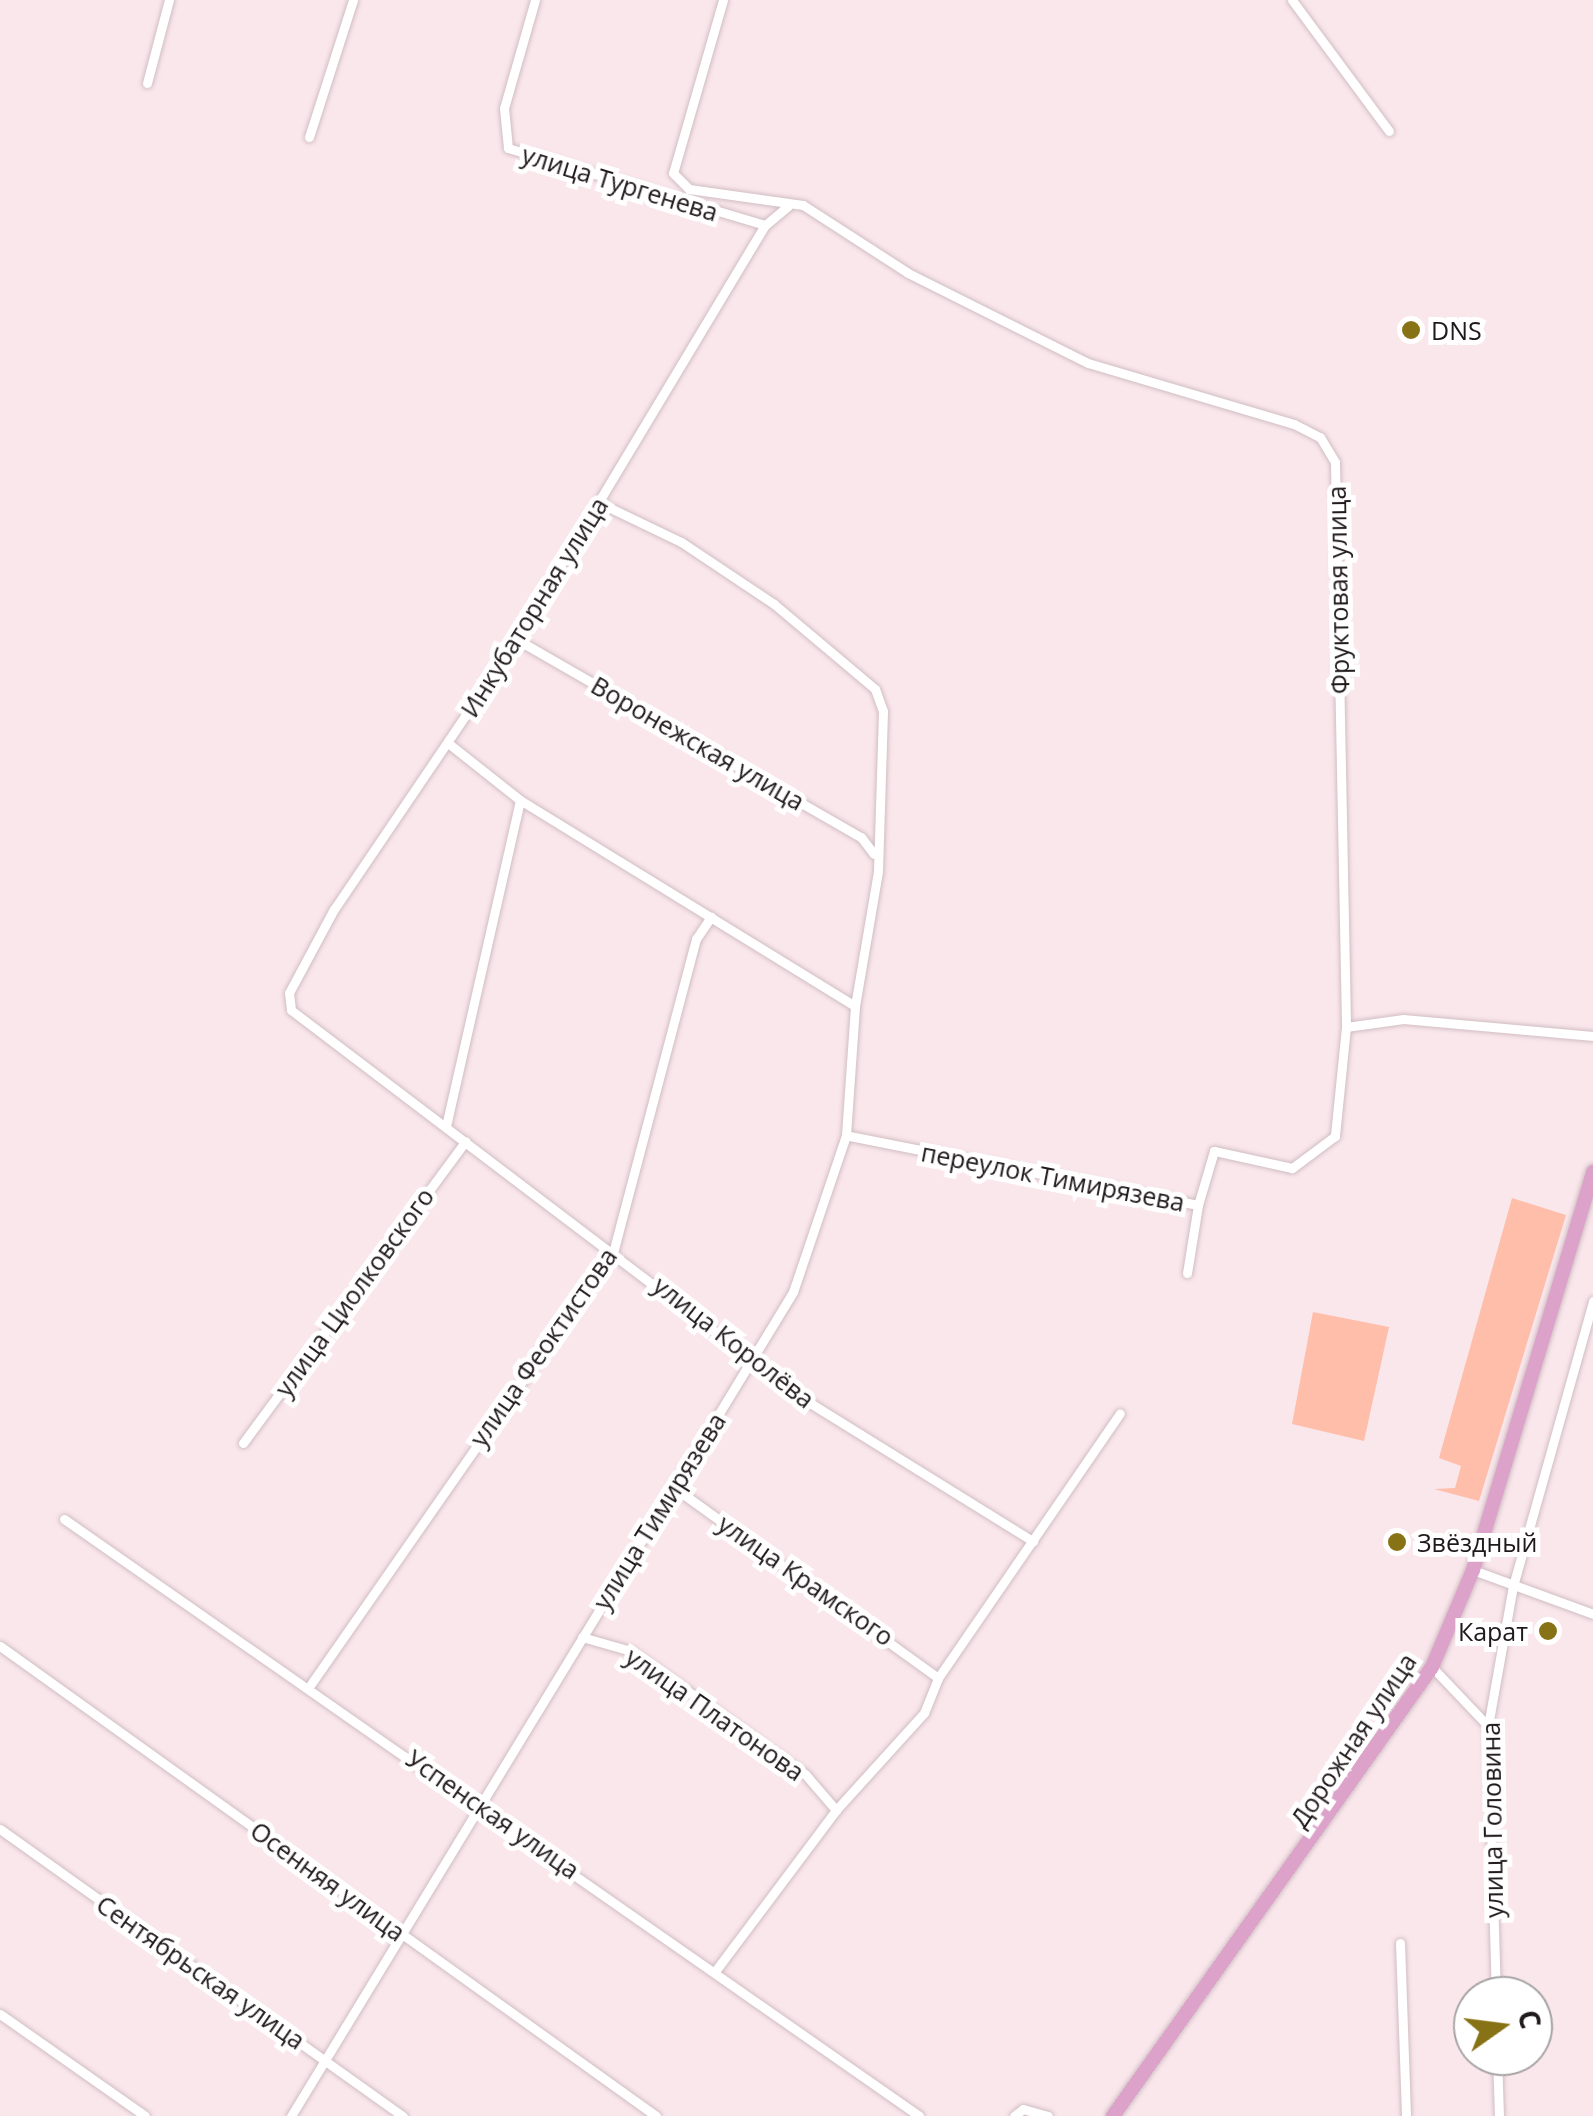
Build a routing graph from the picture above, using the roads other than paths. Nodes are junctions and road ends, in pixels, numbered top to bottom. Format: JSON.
{"nodes":[{"id":1,"x":169,"y":0,"type":"edge"},
{"id":2,"x":352,"y":0,"type":"edge"},
{"id":3,"x":535,"y":0,"type":"edge"},
{"id":4,"x":723,"y":0,"type":"edge"},
{"id":5,"x":1292,"y":0,"type":"edge"},
{"id":6,"x":147,"y":82,"type":"dead end"},
{"id":7,"x":1389,"y":131,"type":"dead end"},
{"id":8,"x":309,"y":137,"type":"dead end"},
{"id":9,"x":788,"y":206,"type":"junction"},
{"id":10,"x":766,"y":225,"type":"junction"},
{"id":11,"x":600,"y":502,"type":"junction"},
{"id":12,"x":516,"y":639,"type":"junction"},
{"id":13,"x":448,"y":743,"type":"junction"},
{"id":14,"x":520,"y":800,"type":"junction"},
{"id":15,"x":874,"y":854,"type":"junction"},
{"id":16,"x":712,"y":917,"type":"junction"},
{"id":17,"x":854,"y":1006,"type":"junction"},
{"id":18,"x":291,"y":1010,"type":"joint"},
{"id":19,"x":1346,"y":1027,"type":"junction"},
{"id":20,"x":1593,"y":1036,"type":"edge"},
{"id":21,"x":446,"y":1126,"type":"junction"},
{"id":22,"x":846,"y":1136,"type":"junction"},
{"id":23,"x":466,"y":1141,"type":"junction"},
{"id":24,"x":1593,"y":1172,"type":"edge"},
{"id":25,"x":1198,"y":1205,"type":"junction"},
{"id":26,"x":614,"y":1248,"type":"junction"},
{"id":27,"x":1187,"y":1273,"type":"dead end"},
{"id":28,"x":1593,"y":1301,"type":"edge"},
{"id":29,"x":749,"y":1356,"type":"junction"},
{"id":30,"x":1120,"y":1413,"type":"dead end"},
{"id":31,"x":243,"y":1442,"type":"dead end"},
{"id":32,"x":672,"y":1486,"type":"junction"},
{"id":33,"x":64,"y":1518,"type":"dead end"},
{"id":34,"x":1033,"y":1541,"type":"junction"},
{"id":35,"x":1473,"y":1570,"type":"junction"},
{"id":36,"x":1513,"y":1586,"type":"junction"},
{"id":37,"x":1593,"y":1614,"type":"edge"},
{"id":38,"x":582,"y":1637,"type":"junction"},
{"id":39,"x":0,"y":1646,"type":"edge"},
{"id":40,"x":1432,"y":1667,"type":"junction"},
{"id":41,"x":938,"y":1678,"type":"junction"},
{"id":42,"x":311,"y":1684,"type":"junction"},
{"id":43,"x":1488,"y":1726,"type":"junction"},
{"id":44,"x":482,"y":1804,"type":"junction"},
{"id":45,"x":836,"y":1810,"type":"junction"},
{"id":46,"x":0,"y":1829,"type":"edge"},
{"id":47,"x":403,"y":1935,"type":"junction"},
{"id":48,"x":1400,"y":1942,"type":"dead end"},
{"id":49,"x":716,"y":1970,"type":"junction"},
{"id":50,"x":1495,"y":1976,"type":"edge"},
{"id":51,"x":0,"y":2014,"type":"edge"},
{"id":52,"x":326,"y":2062,"type":"junction"},
{"id":53,"x":1498,"y":2076,"type":"edge"},
{"id":54,"x":145,"y":2116,"type":"edge"},
{"id":55,"x":291,"y":2116,"type":"edge"},
{"id":56,"x":402,"y":2116,"type":"edge"},
{"id":57,"x":656,"y":2116,"type":"edge"},
{"id":58,"x":919,"y":2116,"type":"edge"},
{"id":59,"x":1014,"y":2116,"type":"edge"},
{"id":60,"x":1048,"y":2116,"type":"edge"},
{"id":61,"x":1113,"y":2116,"type":"edge"},
{"id":62,"x":1406,"y":2116,"type":"edge"},
{"id":63,"x":1499,"y":2116,"type":"edge"}],
"edges":[{"from":1,"to":6,"type":"street"},
{"from":2,"to":8,"type":"street"},
{"from":3,"to":10,"type":"street","name":"улица Тургенева"},
{"from":4,"to":9,"type":"street","name":"Фруктовая улица"},
{"from":5,"to":7,"type":"street"},
{"from":9,"to":10,"type":"street","name":"Инкубаторная улица"},
{"from":9,"to":19,"type":"street","name":"Фруктовая улица"},
{"from":10,"to":11,"type":"street","name":"Инкубаторная улица"},
{"from":11,"to":12,"type":"street","name":"Инкубаторная улица"},
{"from":11,"to":15,"type":"street","name":"улица Тимирязева"},
{"from":12,"to":13,"type":"street","name":"Инкубаторная улица"},
{"from":12,"to":15,"type":"street","name":"Воронежская улица"},
{"from":13,"to":14,"type":"street"},
{"from":13,"to":18,"type":"street","name":"Инкубаторная улица"},
{"from":14,"to":16,"type":"street"},
{"from":14,"to":21,"type":"street"},
{"from":15,"to":17,"type":"street","name":"улица Тимирязева"},
{"from":16,"to":17,"type":"street"},
{"from":16,"to":26,"type":"street","name":"улица Феоктистова"},
{"from":17,"to":22,"type":"street","name":"улица Тимирязева"},
{"from":18,"to":21,"type":"street","name":"улица Королёва"},
{"from":19,"to":20,"type":"street"},
{"from":19,"to":25,"type":"street","name":"переулок Тимирязева"},
{"from":21,"to":23,"type":"street","name":"улица Королёва"},
{"from":22,"to":25,"type":"street","name":"переулок Тимирязева"},
{"from":22,"to":29,"type":"street","name":"улица Тимирязева"},
{"from":23,"to":26,"type":"street","name":"улица Королёва"},
{"from":23,"to":31,"type":"street","name":"улица Циолковского"},
{"from":24,"to":35,"type":"main road","name":"Дорожная улица"},
{"from":25,"to":27,"type":"street"},
{"from":26,"to":29,"type":"street","name":"улица Королёва"},
{"from":26,"to":42,"type":"street","name":"улица Феоктистова"},
{"from":28,"to":36,"type":"street","name":"улица Головина"},
{"from":29,"to":32,"type":"street","name":"улица Тимирязева"},
{"from":29,"to":34,"type":"street","name":"улица Королёва"},
{"from":30,"to":34,"type":"street"},
{"from":32,"to":38,"type":"street","name":"улица Тимирязева"},
{"from":32,"to":41,"type":"street","name":"улица Крамского"},
{"from":33,"to":42,"type":"street","name":"Успенская улица"},
{"from":34,"to":41,"type":"street"},
{"from":35,"to":36,"type":"street"},
{"from":35,"to":40,"type":"main road","name":"Дорожная улица"},
{"from":36,"to":37,"type":"street"},
{"from":36,"to":43,"type":"street","name":"улица Головина"},
{"from":38,"to":44,"type":"street","name":"улица Тимирязева"},
{"from":38,"to":45,"type":"street","name":"улица Платонова"},
{"from":39,"to":47,"type":"street","name":"Осенняя улица"},
{"from":40,"to":43,"type":"street"},
{"from":40,"to":61,"type":"main road","name":"Дорожная улица"},
{"from":41,"to":45,"type":"street"},
{"from":42,"to":44,"type":"street","name":"Успенская улица"},
{"from":43,"to":50,"type":"street","name":"улица Головина"},
{"from":44,"to":47,"type":"street","name":"улица Тимирязева"},
{"from":44,"to":49,"type":"street","name":"Успенская улица"},
{"from":45,"to":49,"type":"street"},
{"from":46,"to":52,"type":"street","name":"Сентябрьская улица"},
{"from":47,"to":52,"type":"street","name":"улица Тимирязева"},
{"from":47,"to":57,"type":"street","name":"Осенняя улица"},
{"from":48,"to":62,"type":"street"},
{"from":49,"to":58,"type":"street","name":"Успенская улица"},
{"from":51,"to":54,"type":"street"},
{"from":52,"to":55,"type":"street","name":"улица Тимирязева"},
{"from":52,"to":56,"type":"street","name":"Сентябрьская улица"},
{"from":53,"to":63,"type":"street"},
{"from":59,"to":60,"type":"street"}]}
